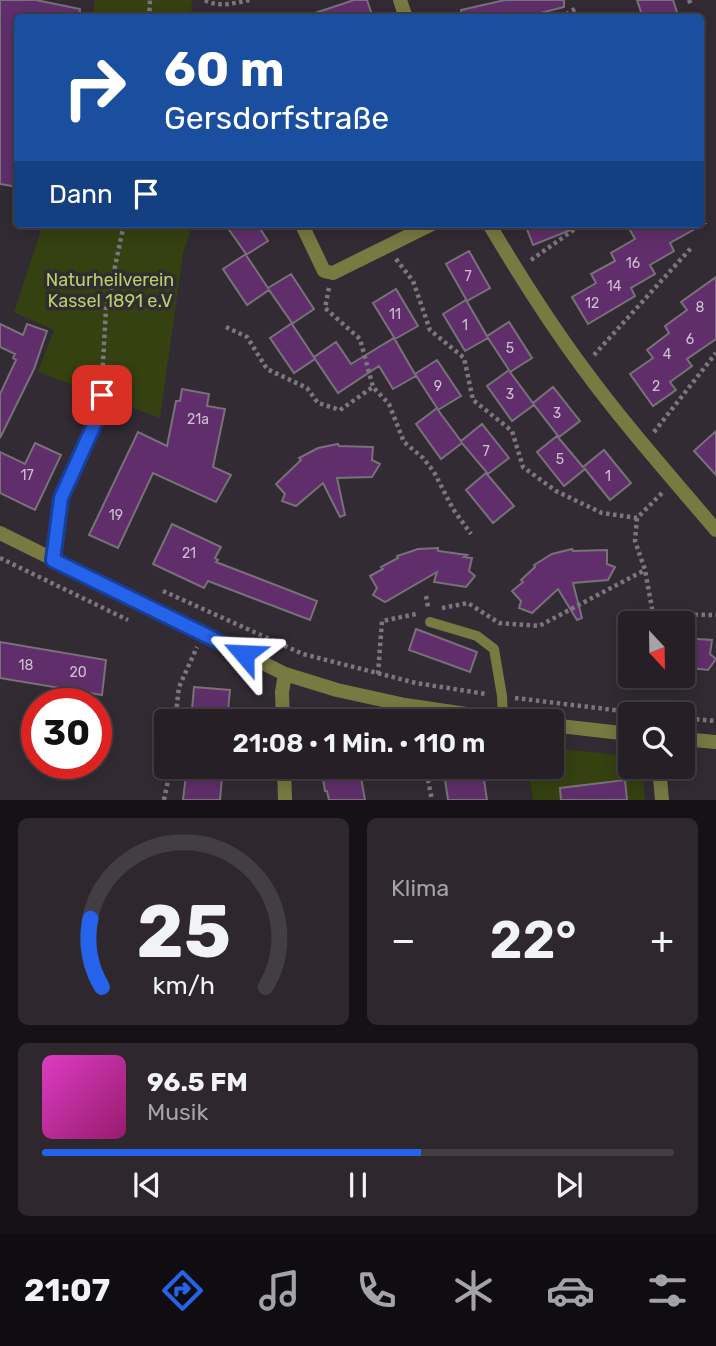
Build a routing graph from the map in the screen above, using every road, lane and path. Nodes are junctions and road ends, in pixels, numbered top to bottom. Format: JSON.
{"nodes":[{"id":1,"x":205,"y":0,"type":"edge"},
{"id":2,"x":250,"y":0,"type":"edge"},
{"id":3,"x":575,"y":9,"type":"dead end"},
{"id":4,"x":567,"y":14,"type":"edge"},
{"id":5,"x":123,"y":228,"type":"edge"},
{"id":6,"x":303,"y":228,"type":"dead end"},
{"id":7,"x":424,"y":228,"type":"edge"},
{"id":8,"x":491,"y":228,"type":"edge"},
{"id":9,"x":576,"y":228,"type":"edge"},
{"id":10,"x":692,"y":247,"type":"dead end"},
{"id":11,"x":396,"y":259,"type":"dead end"},
{"id":12,"x":516,"y":270,"type":"junction"},
{"id":13,"x":329,"y":288,"type":"dead end"},
{"id":14,"x":226,"y":327,"type":"dead end"},
{"id":15,"x":716,"y":353,"type":"edge"},
{"id":16,"x":583,"y":368,"type":"junction"},
{"id":17,"x":373,"y":387,"type":"junction"},
{"id":18,"x":102,"y":395,"type":"joint"},
{"id":19,"x":644,"y":445,"type":"junction"},
{"id":20,"x":674,"y":481,"type":"junction"},
{"id":21,"x":637,"y":518,"type":"junction"},
{"id":22,"x":716,"y":530,"type":"edge"},
{"id":23,"x":0,"y":533,"type":"edge"},
{"id":24,"x":471,"y":534,"type":"dead end"},
{"id":25,"x":53,"y":560,"type":"junction"},
{"id":26,"x":645,"y":570,"type":"junction"},
{"id":27,"x":153,"y":586,"type":"dead end"},
{"id":28,"x":426,"y":596,"type":"dead end"},
{"id":29,"x":442,"y":608,"type":"dead end"},
{"id":30,"x":716,"y":615,"type":"edge"},
{"id":31,"x":430,"y":622,"type":"dead end"},
{"id":32,"x":202,"y":634,"type":"junction"},
{"id":33,"x":285,"y":674,"type":"junction"},
{"id":34,"x":378,"y":674,"type":"junction"},
{"id":35,"x":502,"y":696,"type":"junction"},
{"id":36,"x":177,"y":709,"type":"edge"},
{"id":37,"x":283,"y":709,"type":"edge"},
{"id":38,"x":433,"y":709,"type":"edge"},
{"id":39,"x":506,"y":709,"type":"edge"},
{"id":40,"x":618,"y":710,"type":"edge"},
{"id":41,"x":695,"y":719,"type":"edge"},
{"id":42,"x":716,"y":721,"type":"edge"},
{"id":43,"x":564,"y":726,"type":"edge"},
{"id":44,"x":618,"y":733,"type":"edge"},
{"id":45,"x":695,"y":740,"type":"edge"},
{"id":46,"x":716,"y":742,"type":"edge"},
{"id":47,"x":168,"y":779,"type":"edge"},
{"id":48,"x":284,"y":779,"type":"edge"},
{"id":49,"x":428,"y":779,"type":"edge"},
{"id":50,"x":660,"y":779,"type":"edge"},
{"id":51,"x":164,"y":800,"type":"edge"},
{"id":52,"x":285,"y":800,"type":"edge"},
{"id":53,"x":432,"y":800,"type":"edge"},
{"id":54,"x":662,"y":800,"type":"edge"}],
"edges":[{"from":1,"to":2,"type":"path"},
{"from":3,"to":4,"type":"path"},
{"from":5,"to":18,"type":"path"},
{"from":6,"to":7,"type":"street"},
{"from":8,"to":12,"type":"street"},
{"from":9,"to":12,"type":"path"},
{"from":10,"to":16,"type":"path"},
{"from":11,"to":21,"type":"path"},
{"from":12,"to":16,"type":"street"},
{"from":13,"to":17,"type":"path"},
{"from":14,"to":17,"type":"path"},
{"from":15,"to":19,"type":"path"},
{"from":16,"to":19,"type":"street"},
{"from":17,"to":24,"type":"path"},
{"from":18,"to":25,"type":"street"},
{"from":19,"to":20,"type":"street"},
{"from":20,"to":21,"type":"path"},
{"from":20,"to":22,"type":"street"},
{"from":21,"to":26,"type":"path"},
{"from":23,"to":25,"type":"street"},
{"from":25,"to":32,"type":"street"},
{"from":26,"to":29,"type":"path"},
{"from":26,"to":30,"type":"path"},
{"from":27,"to":34,"type":"path"},
{"from":28,"to":34,"type":"path"},
{"from":31,"to":35,"type":"lane"},
{"from":32,"to":33,"type":"street"},
{"from":32,"to":36,"type":"path"},
{"from":33,"to":37,"type":"street"},
{"from":33,"to":38,"type":"street"},
{"from":34,"to":35,"type":"path"},
{"from":35,"to":39,"type":"lane"},
{"from":35,"to":40,"type":"path"},
{"from":41,"to":42,"type":"path"},
{"from":43,"to":44,"type":"street"},
{"from":45,"to":46,"type":"street"},
{"from":47,"to":51,"type":"path"},
{"from":48,"to":52,"type":"street"},
{"from":49,"to":53,"type":"path"},
{"from":50,"to":54,"type":"street"}]}
